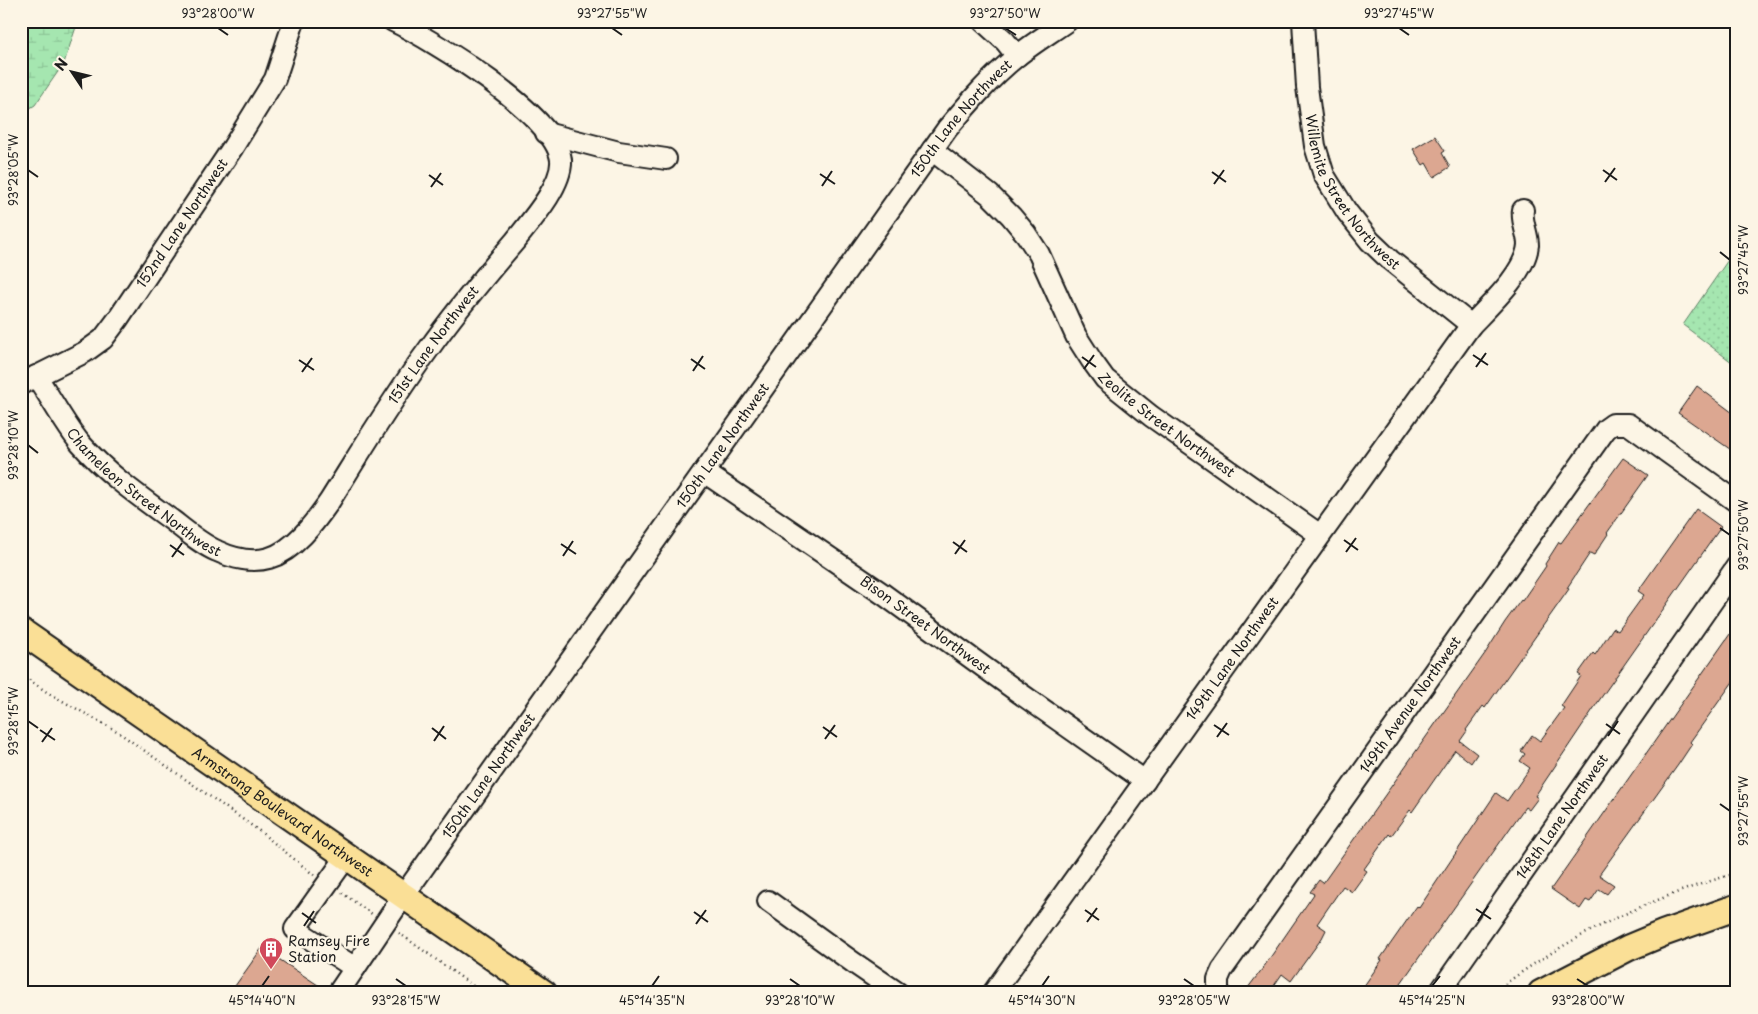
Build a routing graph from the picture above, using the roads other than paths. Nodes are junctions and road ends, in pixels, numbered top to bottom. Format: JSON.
{"nodes":[{"id":1,"x":294,"y":21,"type":"edge"},
{"id":2,"x":393,"y":21,"type":"edge"},
{"id":3,"x":983,"y":21,"type":"edge"},
{"id":4,"x":1067,"y":21,"type":"edge"},
{"id":5,"x":1303,"y":21,"type":"edge"},
{"id":6,"x":1017,"y":56,"type":"junction"},
{"id":7,"x":546,"y":133,"type":"junction"},
{"id":8,"x":932,"y":150,"type":"junction"},
{"id":9,"x":666,"y":159,"type":"dead end"},
{"id":10,"x":1523,"y":210,"type":"dead end"},
{"id":11,"x":1471,"y":325,"type":"junction"},
{"id":12,"x":29,"y":380,"type":"edge"},
{"id":13,"x":704,"y":472,"type":"junction"},
{"id":14,"x":1737,"y":502,"type":"edge"},
{"id":15,"x":1320,"y":535,"type":"junction"},
{"id":16,"x":282,"y":552,"type":"joint"},
{"id":17,"x":1737,"y":566,"type":"edge"},
{"id":18,"x":21,"y":631,"type":"edge"},
{"id":19,"x":1145,"y":781,"type":"junction"},
{"id":20,"x":346,"y":856,"type":"junction"},
{"id":21,"x":404,"y":895,"type":"junction"},
{"id":22,"x":768,"y":901,"type":"dead end"},
{"id":23,"x":1737,"y":907,"type":"edge"},
{"id":24,"x":355,"y":968,"type":"junction"},
{"id":25,"x":1586,"y":970,"type":"junction"},
{"id":26,"x":338,"y":993,"type":"edge"},
{"id":27,"x":544,"y":993,"type":"edge"},
{"id":28,"x":898,"y":993,"type":"edge"},
{"id":29,"x":993,"y":993,"type":"edge"},
{"id":30,"x":1218,"y":993,"type":"edge"},
{"id":31,"x":1439,"y":993,"type":"edge"},
{"id":32,"x":1542,"y":993,"type":"edge"},
{"id":33,"x":1558,"y":993,"type":"edge"}],
"edges":[{"from":1,"to":12,"type":"street","name":"152nd Lane Northwest"},
{"from":2,"to":7,"type":"street","name":"151st Lane Northwest"},
{"from":3,"to":6,"type":"street"},
{"from":4,"to":6,"type":"street","name":"150th Lane Northwest"},
{"from":5,"to":11,"type":"street","name":"Willemite Street Northwest"},
{"from":6,"to":8,"type":"street","name":"150th Lane Northwest"},
{"from":7,"to":9,"type":"street"},
{"from":7,"to":16,"type":"street","name":"151st Lane Northwest"},
{"from":8,"to":13,"type":"street","name":"150th Lane Northwest"},
{"from":8,"to":15,"type":"street","name":"Zeolite Street Northwest"},
{"from":10,"to":11,"type":"street","name":"149th Lane Northwest"},
{"from":11,"to":15,"type":"street","name":"149th Lane Northwest"},
{"from":12,"to":16,"type":"street","name":"Chameleon Street Northwest"},
{"from":13,"to":19,"type":"street","name":"Bison Street Northwest"},
{"from":13,"to":21,"type":"street","name":"150th Lane Northwest"},
{"from":14,"to":30,"type":"street","name":"149th Avenue Northwest"},
{"from":15,"to":19,"type":"street","name":"149th Lane Northwest"},
{"from":17,"to":31,"type":"street","name":"148th Lane Northwest"},
{"from":18,"to":20,"type":"main road","name":"Armstrong Boulevard Northwest"},
{"from":19,"to":29,"type":"street","name":"149th Lane Northwest"},
{"from":20,"to":21,"type":"main road","name":"Armstrong Boulevard Northwest"},
{"from":20,"to":24,"type":"street"},
{"from":21,"to":24,"type":"street","name":"150th Lane Northwest"},
{"from":21,"to":27,"type":"main road","name":"Armstrong Boulevard Northwest"},
{"from":22,"to":28,"type":"street"},
{"from":23,"to":25,"type":"main road"},
{"from":24,"to":26,"type":"street","name":"150th Lane Northwest"},
{"from":25,"to":32,"type":"main road"},
{"from":25,"to":33,"type":"main road"}]}
